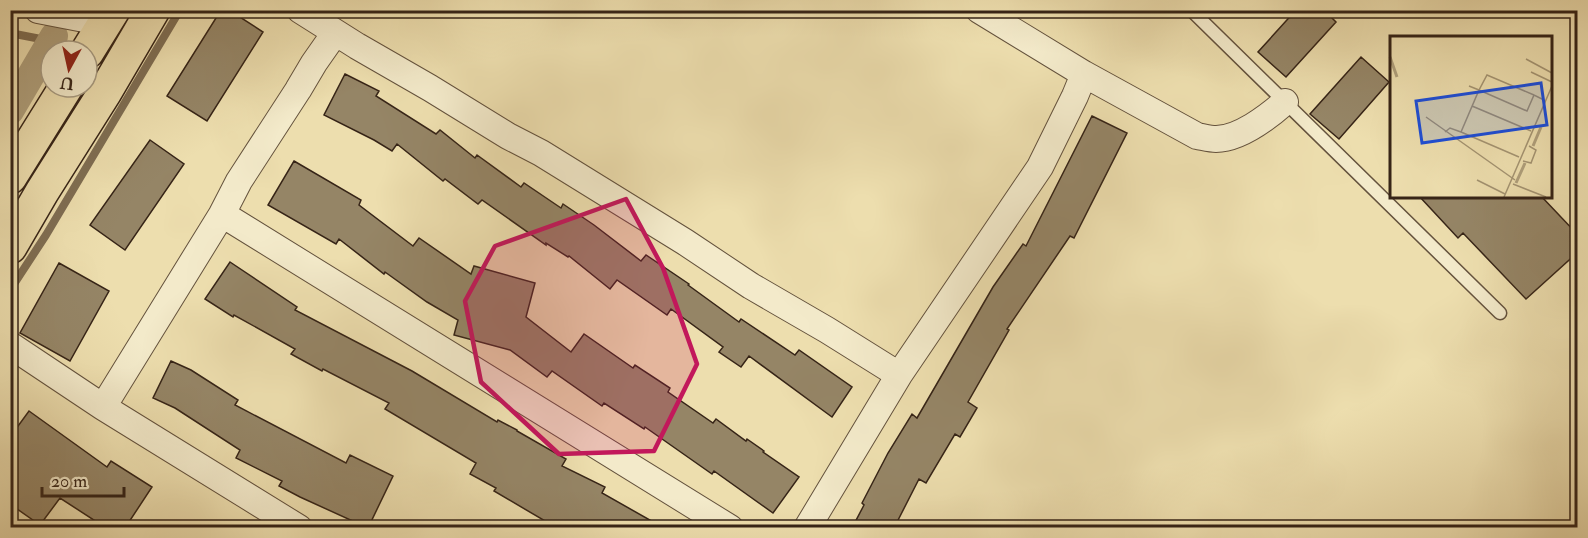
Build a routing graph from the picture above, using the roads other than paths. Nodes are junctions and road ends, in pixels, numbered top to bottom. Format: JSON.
{"nodes":[{"id":1,"x":38,"y":10,"type":"edge"},
{"id":2,"x":153,"y":10,"type":"edge"},
{"id":3,"x":300,"y":10,"type":"edge"},
{"id":4,"x":979,"y":10,"type":"edge"},
{"id":5,"x":1191,"y":10,"type":"edge"},
{"id":6,"x":109,"y":17,"type":"edge"},
{"id":7,"x":335,"y":33,"type":"junction"},
{"id":8,"x":95,"y":39,"type":"edge"},
{"id":9,"x":1084,"y":74,"type":"junction"},
{"id":10,"x":59,"y":99,"type":"edge"},
{"id":11,"x":1285,"y":102,"type":"junction"},
{"id":12,"x":10,"y":177,"type":"edge"},
{"id":13,"x":222,"y":214,"type":"junction"},
{"id":14,"x":10,"y":247,"type":"edge"},
{"id":15,"x":1500,"y":313,"type":"dead end"},
{"id":16,"x":10,"y":345,"type":"edge"},
{"id":17,"x":899,"y":375,"type":"junction"},
{"id":18,"x":104,"y":407,"type":"junction"},
{"id":19,"x":299,"y":528,"type":"edge"},
{"id":20,"x":730,"y":528,"type":"edge"},
{"id":21,"x":807,"y":528,"type":"edge"}],
"edges":[{"from":1,"to":6,"type":"street"},
{"from":2,"to":14,"type":"highway"},
{"from":3,"to":7,"type":"street"},
{"from":4,"to":9,"type":"street"},
{"from":5,"to":11,"type":"lane"},
{"from":6,"to":8,"type":"highway"},
{"from":7,"to":13,"type":"street"},
{"from":7,"to":17,"type":"street"},
{"from":9,"to":11,"type":"street"},
{"from":9,"to":17,"type":"street"},
{"from":10,"to":12,"type":"highway"},
{"from":11,"to":15,"type":"lane"},
{"from":13,"to":18,"type":"street"},
{"from":13,"to":20,"type":"street"},
{"from":16,"to":18,"type":"street"},
{"from":17,"to":21,"type":"street"},
{"from":18,"to":19,"type":"street"}]}
